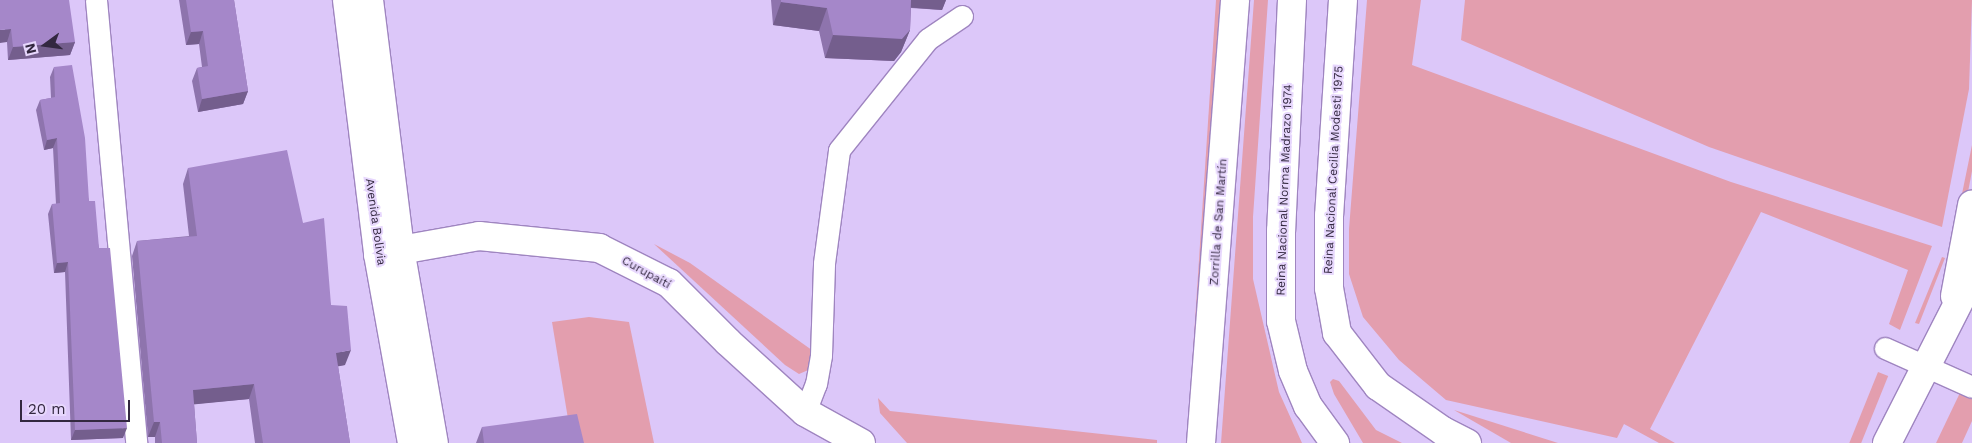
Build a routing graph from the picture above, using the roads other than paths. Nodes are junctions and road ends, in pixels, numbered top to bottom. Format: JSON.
{"nodes":[{"id":1,"x":96,"y":0,"type":"edge"},
{"id":2,"x":347,"y":0,"type":"edge"},
{"id":3,"x":369,"y":0,"type":"edge"},
{"id":4,"x":1236,"y":0,"type":"edge"},
{"id":5,"x":1292,"y":0,"type":"edge"},
{"id":6,"x":1344,"y":0,"type":"edge"},
{"id":7,"x":962,"y":16,"type":"dead end"},
{"id":8,"x":1972,"y":204,"type":"edge"},
{"id":9,"x":389,"y":252,"type":"junction"},
{"id":10,"x":1972,"y":276,"type":"edge"},
{"id":11,"x":1952,"y":310,"type":"junction"},
{"id":12,"x":1885,"y":348,"type":"dead end"},
{"id":13,"x":1924,"y":365,"type":"junction"},
{"id":14,"x":1972,"y":387,"type":"edge"},
{"id":15,"x":805,"y":412,"type":"junction"},
{"id":16,"x":136,"y":443,"type":"edge"},
{"id":17,"x":412,"y":443,"type":"edge"},
{"id":18,"x":434,"y":443,"type":"edge"},
{"id":19,"x":861,"y":443,"type":"edge"},
{"id":20,"x":1201,"y":443,"type":"edge"},
{"id":21,"x":1335,"y":443,"type":"edge"},
{"id":22,"x":1467,"y":443,"type":"edge"},
{"id":23,"x":1887,"y":443,"type":"edge"}],
"edges":[{"from":1,"to":16,"type":"lane"},
{"from":2,"to":9,"type":"street","name":"Avenida Bolivia"},
{"from":3,"to":9,"type":"street","name":"Avenida Bolivia"},
{"from":4,"to":20,"type":"street","name":"Zorrilla de San Martín"},
{"from":5,"to":21,"type":"street","name":"Reina Nacional Norma Madrazo 1974"},
{"from":6,"to":22,"type":"street","name":"Reina Nacional Cecilia Modesti 1975"},
{"from":7,"to":15,"type":"lane"},
{"from":8,"to":11,"type":"street"},
{"from":9,"to":15,"type":"street","name":"Curupaití"},
{"from":9,"to":17,"type":"street","name":"Avenida Bolivia"},
{"from":9,"to":18,"type":"street","name":"Avenida Bolivia"},
{"from":10,"to":11,"type":"street"},
{"from":11,"to":13,"type":"street"},
{"from":12,"to":13,"type":"lane"},
{"from":13,"to":14,"type":"lane"},
{"from":13,"to":23,"type":"street"},
{"from":15,"to":19,"type":"street","name":"Curupaití"}]}
